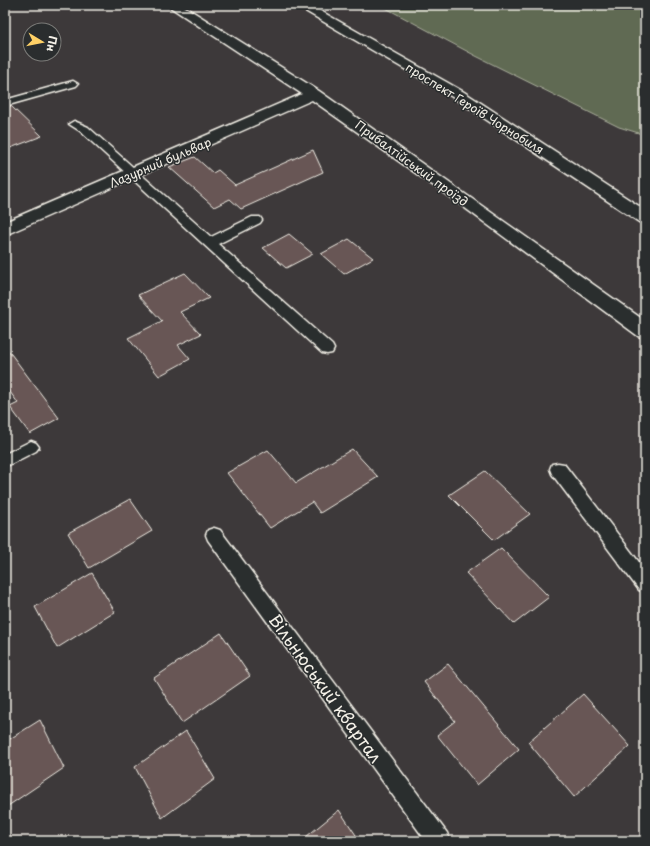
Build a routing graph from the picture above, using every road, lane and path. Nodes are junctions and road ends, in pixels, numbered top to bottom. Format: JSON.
{"nodes":[{"id":1,"x":173,"y":5,"type":"edge"},
{"id":2,"x":301,"y":5,"type":"edge"},
{"id":3,"x":73,"y":84,"type":"dead end"},
{"id":4,"x":314,"y":94,"type":"junction"},
{"id":5,"x":5,"y":103,"type":"edge"},
{"id":6,"x":74,"y":124,"type":"dead end"},
{"id":7,"x":133,"y":173,"type":"junction"},
{"id":8,"x":645,"y":218,"type":"edge"},
{"id":9,"x":256,"y":220,"type":"dead end"},
{"id":10,"x":5,"y":229,"type":"edge"},
{"id":11,"x":210,"y":243,"type":"junction"},
{"id":12,"x":645,"y":331,"type":"edge"},
{"id":13,"x":327,"y":349,"type":"dead end"},
{"id":14,"x":30,"y":447,"type":"dead end"},
{"id":15,"x":5,"y":461,"type":"edge"},
{"id":16,"x":558,"y":469,"type":"dead end"},
{"id":17,"x":214,"y":535,"type":"dead end"},
{"id":18,"x":645,"y":584,"type":"edge"},
{"id":19,"x":439,"y":841,"type":"edge"}],
"edges":[{"from":1,"to":4,"type":"street","name":"Прибалтійський проїзд"},
{"from":2,"to":8,"type":"street","name":"проспект Героїв Чорнобиля"},
{"from":3,"to":5,"type":"lane"},
{"from":4,"to":7,"type":"street","name":"Лазурний бульвар"},
{"from":4,"to":12,"type":"street","name":"Прибалтійський проїзд"},
{"from":6,"to":7,"type":"lane"},
{"from":7,"to":10,"type":"street","name":"Лазурний бульвар"},
{"from":7,"to":11,"type":"lane"},
{"from":9,"to":11,"type":"lane"},
{"from":11,"to":13,"type":"lane"},
{"from":14,"to":15,"type":"lane"},
{"from":16,"to":18,"type":"lane"},
{"from":17,"to":19,"type":"lane","name":"Вільнюський квартал"}]}
